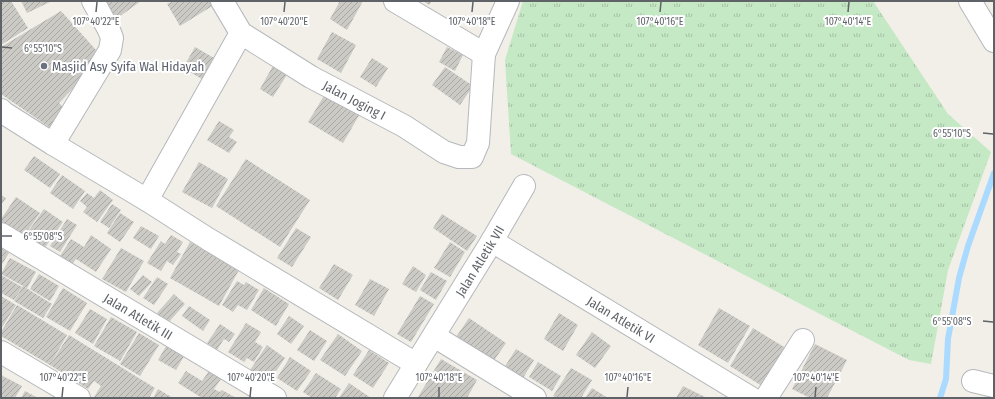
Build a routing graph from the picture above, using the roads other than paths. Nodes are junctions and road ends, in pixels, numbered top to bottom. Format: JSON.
{"nodes":[{"id":1,"x":93,"y":1,"type":"edge"},
{"id":2,"x":222,"y":1,"type":"edge"},
{"id":3,"x":395,"y":1,"type":"edge"},
{"id":4,"x":508,"y":1,"type":"edge"},
{"id":5,"x":970,"y":1,"type":"edge"},
{"id":6,"x":242,"y":32,"type":"junction"},
{"id":7,"x":994,"y":42,"type":"edge"},
{"id":8,"x":484,"y":54,"type":"junction"},
{"id":9,"x":2,"y":113,"type":"edge"},
{"id":10,"x":53,"y":144,"type":"junction"},
{"id":11,"x":524,"y":186,"type":"dead end"},
{"id":12,"x":147,"y":200,"type":"junction"},
{"id":13,"x":1,"y":234,"type":"edge"},
{"id":14,"x":492,"y":241,"type":"junction"},
{"id":15,"x":434,"y":336,"type":"junction"},
{"id":16,"x":803,"y":340,"type":"dead end"},
{"id":17,"x":1,"y":352,"type":"edge"},
{"id":18,"x":416,"y":364,"type":"junction"},
{"id":19,"x":528,"y":396,"type":"edge"},
{"id":20,"x":79,"y":398,"type":"edge"},
{"id":21,"x":275,"y":398,"type":"edge"},
{"id":22,"x":395,"y":398,"type":"edge"},
{"id":23,"x":751,"y":398,"type":"edge"},
{"id":24,"x":766,"y":398,"type":"edge"}],
"edges":[{"from":1,"to":10,"type":"street"},
{"from":2,"to":6,"type":"street","name":"Jalan Joging I"},
{"from":3,"to":8,"type":"street"},
{"from":4,"to":8,"type":"street"},
{"from":5,"to":7,"type":"street"},
{"from":6,"to":8,"type":"street","name":"Jalan Joging I"},
{"from":6,"to":12,"type":"street"},
{"from":9,"to":10,"type":"street"},
{"from":10,"to":12,"type":"street"},
{"from":11,"to":14,"type":"street","name":"Jalan Atletik VII"},
{"from":12,"to":18,"type":"street"},
{"from":13,"to":21,"type":"street","name":"Jalan Atletik III"},
{"from":14,"to":15,"type":"street","name":"Jalan Atletik VII"},
{"from":14,"to":23,"type":"street","name":"Jalan Atletik VI"},
{"from":15,"to":18,"type":"street","name":"Jalan Atletik VII"},
{"from":15,"to":19,"type":"street"},
{"from":16,"to":24,"type":"street"},
{"from":17,"to":20,"type":"street"},
{"from":18,"to":22,"type":"street","name":"Jalan Atletik VII"}]}
